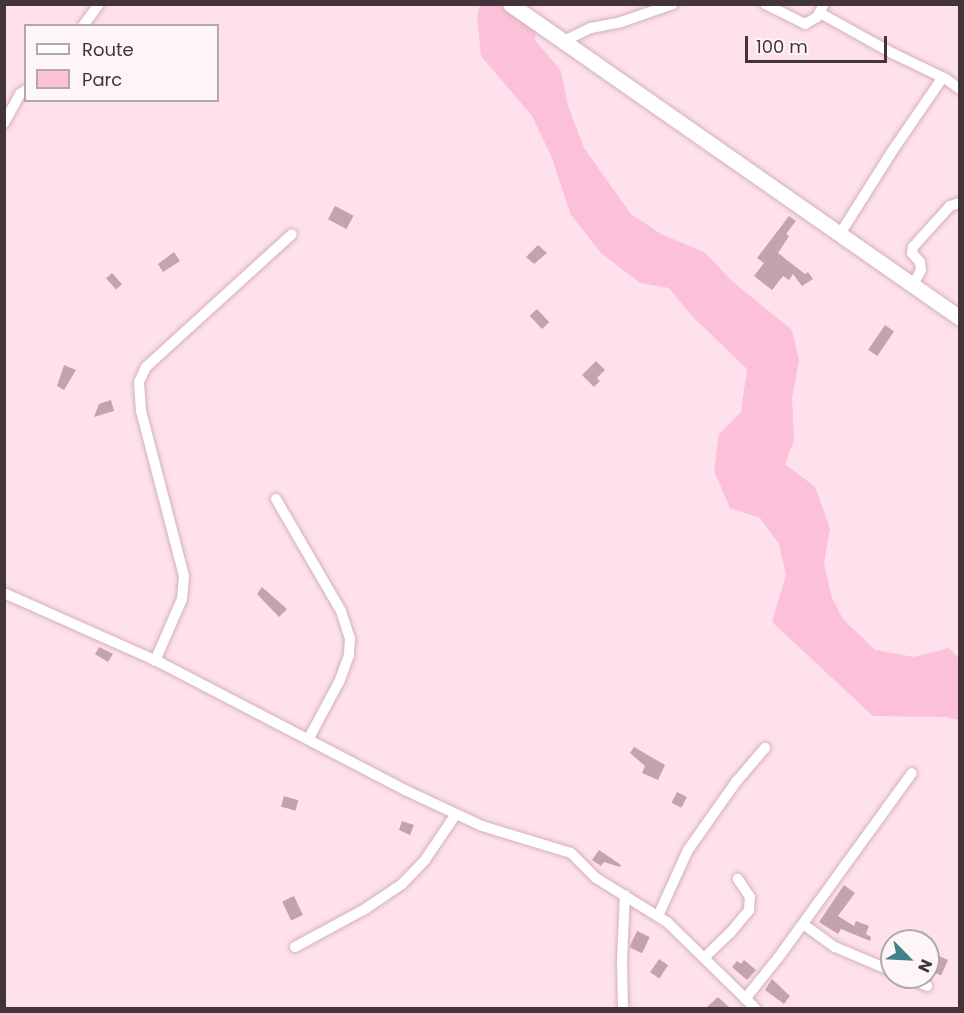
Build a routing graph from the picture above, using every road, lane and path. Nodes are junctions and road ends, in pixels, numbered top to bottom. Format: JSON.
{"nodes":[{"id":1,"x":99,"y":4,"type":"edge"},
{"id":2,"x":510,"y":4,"type":"edge"},
{"id":3,"x":673,"y":4,"type":"edge"},
{"id":4,"x":765,"y":4,"type":"edge"},
{"id":5,"x":822,"y":9,"type":"edge"},
{"id":6,"x":84,"y":24,"type":"edge"},
{"id":7,"x":564,"y":40,"type":"junction"},
{"id":8,"x":943,"y":77,"type":"junction"},
{"id":9,"x":960,"y":89,"type":"edge"},
{"id":10,"x":24,"y":91,"type":"edge"},
{"id":11,"x":4,"y":123,"type":"edge"},
{"id":12,"x":960,"y":203,"type":"edge"},
{"id":13,"x":292,"y":234,"type":"dead end"},
{"id":14,"x":840,"y":234,"type":"junction"},
{"id":15,"x":913,"y":285,"type":"junction"},
{"id":16,"x":960,"y":318,"type":"edge"},
{"id":17,"x":276,"y":499,"type":"dead end"},
{"id":18,"x":4,"y":593,"type":"edge"},
{"id":19,"x":155,"y":661,"type":"junction"},
{"id":20,"x":309,"y":738,"type":"junction"},
{"id":21,"x":765,"y":748,"type":"dead end"},
{"id":22,"x":912,"y":772,"type":"dead end"},
{"id":23,"x":456,"y":814,"type":"junction"},
{"id":24,"x":738,"y":879,"type":"dead end"},
{"id":25,"x":625,"y":895,"type":"junction"},
{"id":26,"x":658,"y":916,"type":"junction"},
{"id":27,"x":803,"y":924,"type":"junction"},
{"id":28,"x":295,"y":947,"type":"dead end"},
{"id":29,"x":705,"y":957,"type":"junction"},
{"id":30,"x":880,"y":966,"type":"edge"},
{"id":31,"x":745,"y":999,"type":"junction"},
{"id":32,"x":623,"y":1008,"type":"edge"},
{"id":33,"x":754,"y":1008,"type":"edge"}],
"edges":[{"from":1,"to":6,"type":"street"},
{"from":2,"to":7,"type":"street"},
{"from":3,"to":7,"type":"street"},
{"from":4,"to":5,"type":"street"},
{"from":5,"to":8,"type":"street"},
{"from":7,"to":14,"type":"street"},
{"from":8,"to":9,"type":"street"},
{"from":8,"to":14,"type":"street"},
{"from":10,"to":11,"type":"street"},
{"from":12,"to":15,"type":"street"},
{"from":13,"to":19,"type":"street"},
{"from":14,"to":15,"type":"street"},
{"from":15,"to":16,"type":"street"},
{"from":17,"to":20,"type":"street"},
{"from":18,"to":19,"type":"street"},
{"from":19,"to":20,"type":"street"},
{"from":20,"to":23,"type":"street"},
{"from":21,"to":26,"type":"street"},
{"from":22,"to":27,"type":"street"},
{"from":23,"to":25,"type":"street"},
{"from":23,"to":28,"type":"street"},
{"from":24,"to":29,"type":"street"},
{"from":25,"to":26,"type":"street"},
{"from":25,"to":32,"type":"street"},
{"from":26,"to":29,"type":"street"},
{"from":27,"to":30,"type":"street"},
{"from":27,"to":31,"type":"street"},
{"from":29,"to":31,"type":"street"},
{"from":31,"to":33,"type":"street"}]}
